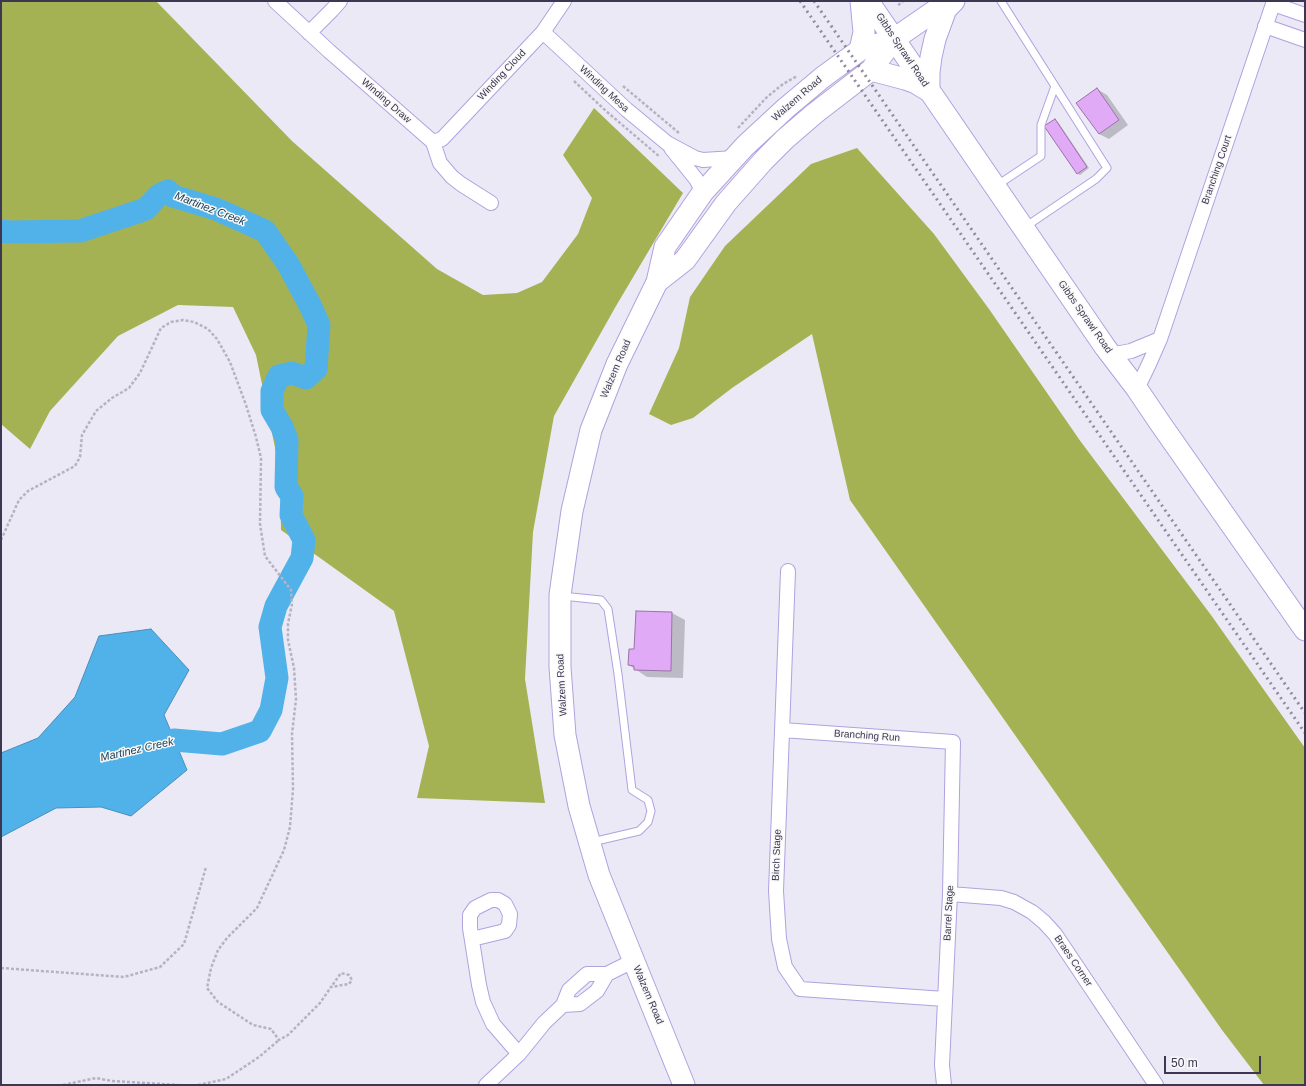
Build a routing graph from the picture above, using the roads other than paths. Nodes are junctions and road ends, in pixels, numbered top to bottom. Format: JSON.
{"nodes":[{"id":1,"x":275,"y":1,"type":"edge"},
{"id":2,"x":340,"y":1,"type":"edge"},
{"id":3,"x":564,"y":1,"type":"edge"},
{"id":4,"x":861,"y":1,"type":"edge"},
{"id":5,"x":868,"y":1,"type":"edge"},
{"id":6,"x":949,"y":1,"type":"edge"},
{"id":7,"x":954,"y":1,"type":"edge"},
{"id":8,"x":1001,"y":1,"type":"edge"},
{"id":9,"x":1273,"y":2,"type":"edge"},
{"id":10,"x":1305,"y":15,"type":"edge"},
{"id":11,"x":1265,"y":26,"type":"junction"},
{"id":12,"x":543,"y":32,"type":"junction"},
{"id":13,"x":309,"y":33,"type":"junction"},
{"id":14,"x":894,"y":39,"type":"junction"},
{"id":15,"x":1305,"y":40,"type":"edge"},
{"id":16,"x":860,"y":50,"type":"junction"},
{"id":17,"x":871,"y":70,"type":"junction"},
{"id":18,"x":1055,"y":86,"type":"junction"},
{"id":19,"x":929,"y":91,"type":"junction"},
{"id":20,"x":433,"y":142,"type":"junction"},
{"id":21,"x":667,"y":143,"type":"junction"},
{"id":22,"x":734,"y":158,"type":"junction"},
{"id":23,"x":996,"y":186,"type":"junction"},
{"id":24,"x":703,"y":192,"type":"junction"},
{"id":25,"x":490,"y":203,"type":"dead end"},
{"id":26,"x":1023,"y":228,"type":"junction"},
{"id":27,"x":657,"y":282,"type":"junction"},
{"id":28,"x":1160,"y":339,"type":"junction"},
{"id":29,"x":1110,"y":355,"type":"junction"},
{"id":30,"x":1137,"y":389,"type":"junction"},
{"id":31,"x":788,"y":571,"type":"dead end"},
{"id":32,"x":560,"y":596,"type":"junction"},
{"id":33,"x":1305,"y":630,"type":"edge"},
{"id":34,"x":782,"y":730,"type":"junction"},
{"id":35,"x":953,"y":742,"type":"joint"},
{"id":36,"x":590,"y":843,"type":"junction"},
{"id":37,"x":950,"y":894,"type":"junction"},
{"id":38,"x":472,"y":939,"type":"dead end"},
{"id":39,"x":633,"y":961,"type":"junction"},
{"id":40,"x":606,"y":974,"type":"junction"},
{"id":41,"x":944,"y":999,"type":"junction"},
{"id":42,"x":563,"y":1005,"type":"junction"},
{"id":43,"x":518,"y":1054,"type":"junction"},
{"id":44,"x":486,"y":1085,"type":"edge"},
{"id":45,"x":684,"y":1085,"type":"edge"},
{"id":46,"x":944,"y":1085,"type":"edge"},
{"id":47,"x":1156,"y":1085,"type":"edge"}],
"edges":[{"from":1,"to":13,"type":"street","name":"Winding Draw"},
{"from":2,"to":13,"type":"street"},
{"from":3,"to":12,"type":"street","name":"Winding Cloud"},
{"from":4,"to":16,"type":"main road"},
{"from":5,"to":14,"type":"main road","name":"Gibbs Sprawl Road"},
{"from":6,"to":14,"type":"main road","name":"Walzem Road"},
{"from":7,"to":19,"type":"main road"},
{"from":8,"to":18,"type":"lane"},
{"from":9,"to":10,"type":"street"},
{"from":9,"to":11,"type":"street","name":"Branching Court"},
{"from":11,"to":15,"type":"street"},
{"from":11,"to":28,"type":"street","name":"Branching Court"},
{"from":12,"to":20,"type":"street","name":"Winding Cloud"},
{"from":12,"to":21,"type":"street","name":"Winding Mesa"},
{"from":13,"to":20,"type":"street","name":"Winding Draw"},
{"from":14,"to":16,"type":"main road","name":"Walzem Road"},
{"from":14,"to":17,"type":"main road","name":"Walzem Road"},
{"from":14,"to":19,"type":"main road","name":"Gibbs Sprawl Road"},
{"from":16,"to":22,"type":"main road","name":"Walzem Road"},
{"from":17,"to":19,"type":"main road"},
{"from":17,"to":27,"type":"main road","name":"Walzem Road"},
{"from":18,"to":23,"type":"lane"},
{"from":18,"to":26,"type":"lane"},
{"from":19,"to":23,"type":"main road","name":"Gibbs Sprawl Road"},
{"from":20,"to":25,"type":"street","name":"Winding Draw"},
{"from":21,"to":22,"type":"street","name":"Winding Mesa"},
{"from":21,"to":24,"type":"street","name":"Winding Mesa"},
{"from":22,"to":24,"type":"main road","name":"Walzem Road"},
{"from":23,"to":26,"type":"main road","name":"Gibbs Sprawl Road"},
{"from":24,"to":27,"type":"main road","name":"Walzem Road"},
{"from":26,"to":29,"type":"main road","name":"Gibbs Sprawl Road"},
{"from":27,"to":32,"type":"main road","name":"Walzem Road"},
{"from":28,"to":29,"type":"street"},
{"from":28,"to":30,"type":"street","name":"Branching Court"},
{"from":29,"to":30,"type":"main road","name":"Gibbs Sprawl Road"},
{"from":30,"to":33,"type":"main road","name":"Gibbs Sprawl Road"},
{"from":31,"to":34,"type":"street","name":"Birch Stage"},
{"from":32,"to":36,"type":"main road","name":"Walzem Road"},
{"from":32,"to":36,"type":"lane"},
{"from":34,"to":35,"type":"street","name":"Branching Run"},
{"from":34,"to":41,"type":"street","name":"Birch Stage"},
{"from":35,"to":37,"type":"street","name":"Barrel Stage"},
{"from":36,"to":39,"type":"main road","name":"Walzem Road"},
{"from":37,"to":41,"type":"street","name":"Barrel Stage"},
{"from":37,"to":47,"type":"street","name":"Braes Corner"},
{"from":38,"to":43,"type":"street"},
{"from":39,"to":40,"type":"street"},
{"from":39,"to":45,"type":"main road","name":"Walzem Road"},
{"from":40,"to":42,"type":"street"},
{"from":40,"to":42,"type":"street"},
{"from":41,"to":46,"type":"street","name":"Barrel Stage"},
{"from":42,"to":43,"type":"street"},
{"from":43,"to":44,"type":"street"}]}
